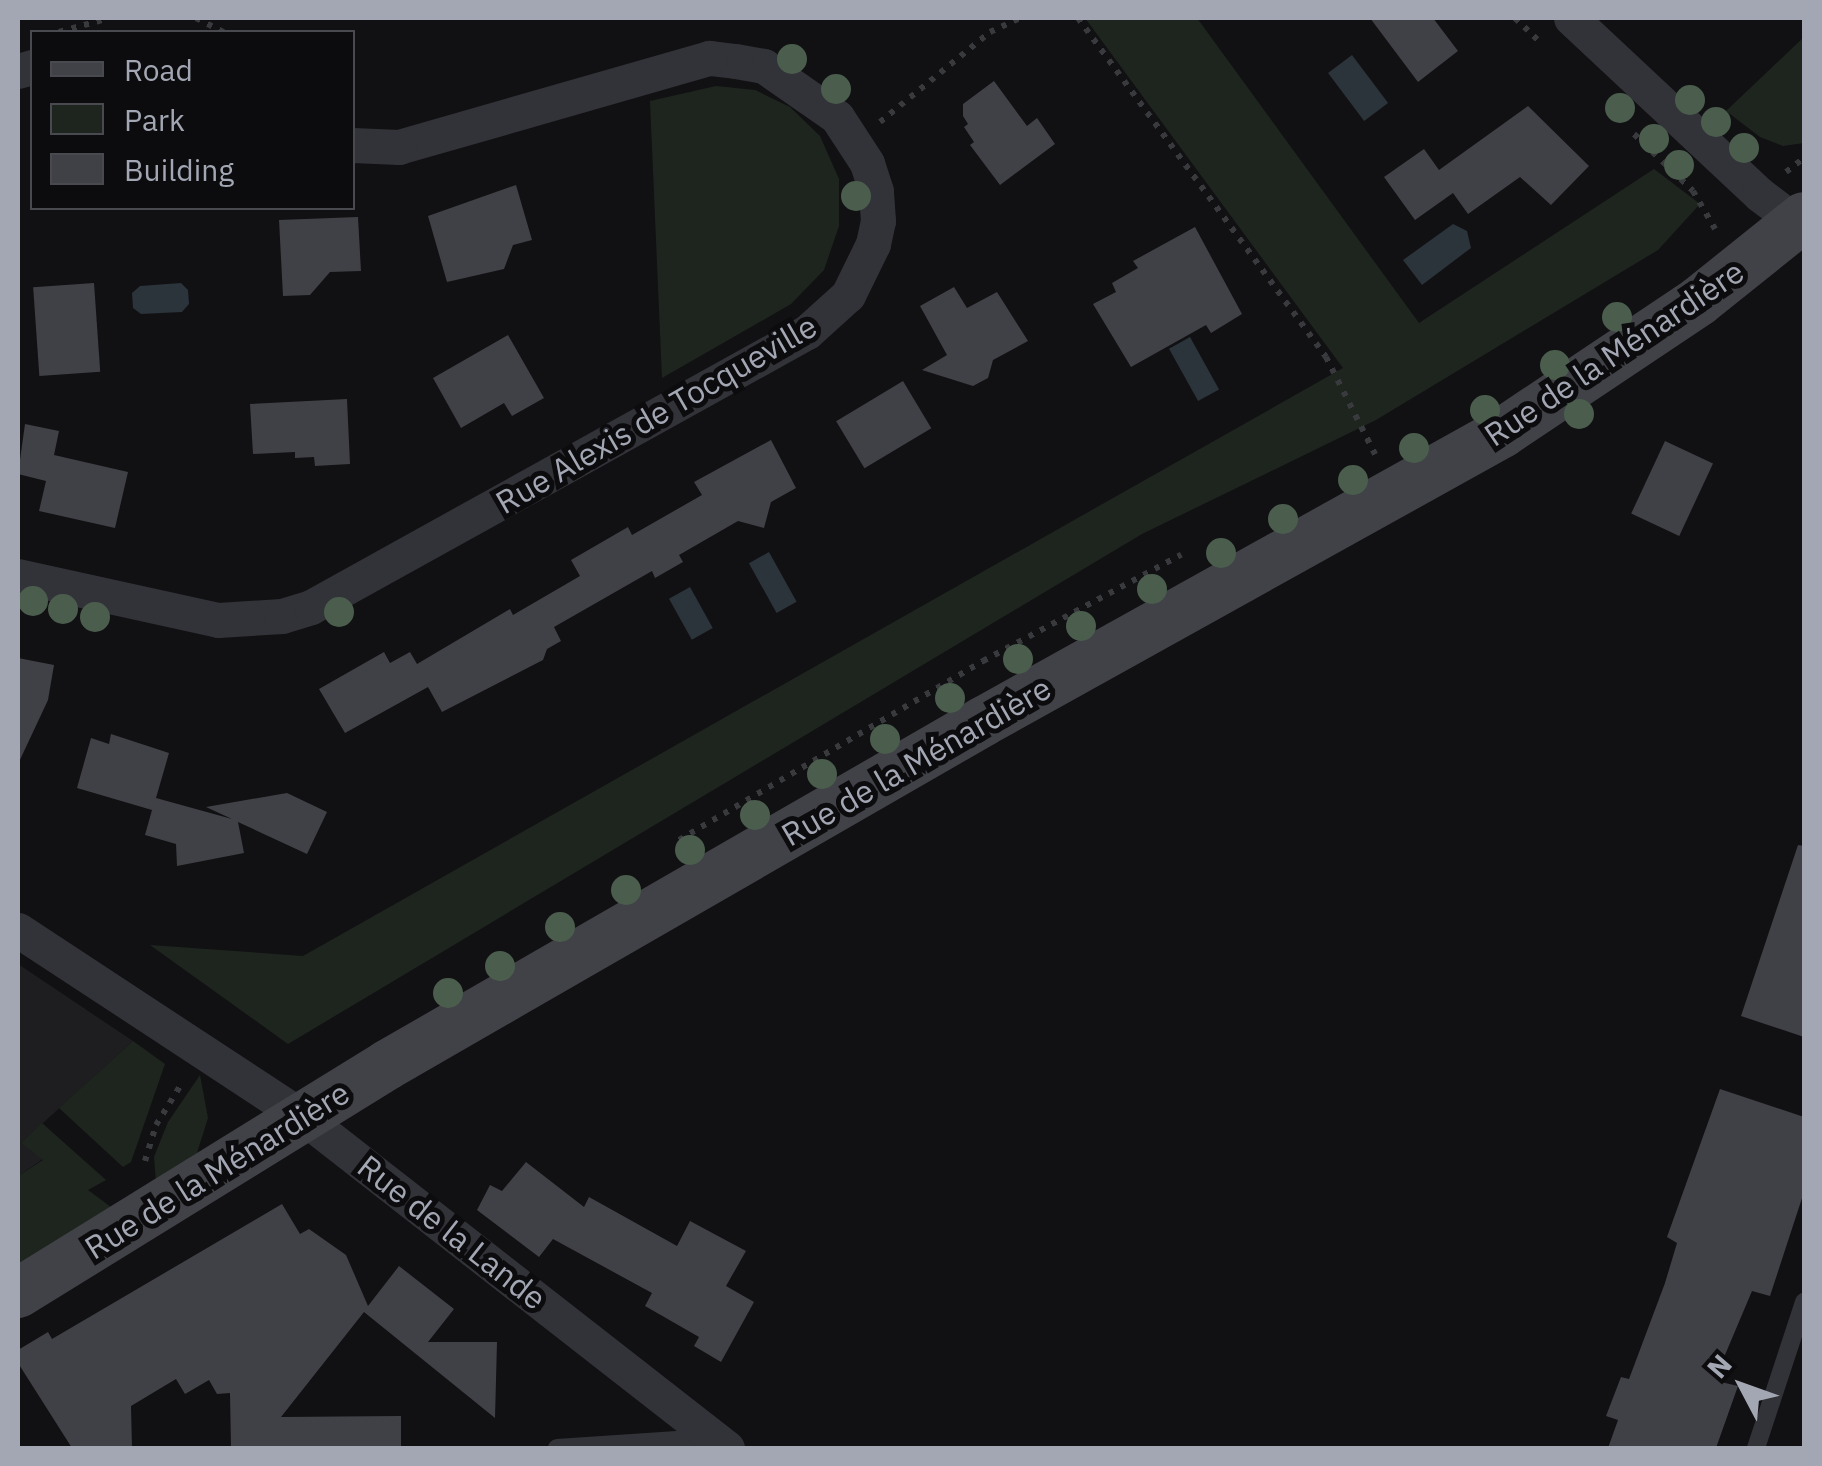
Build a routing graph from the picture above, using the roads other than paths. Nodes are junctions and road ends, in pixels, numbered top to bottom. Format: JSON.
{"nodes":[{"id":1,"x":1571,"y":18,"type":"edge"},
{"id":2,"x":355,"y":145,"type":"edge"},
{"id":3,"x":1791,"y":216,"type":"edge"},
{"id":4,"x":18,"y":576,"type":"edge"},
{"id":5,"x":18,"y":930,"type":"edge"},
{"id":6,"x":303,"y":1117,"type":"junction"},
{"id":7,"x":18,"y":1293,"type":"edge"},
{"id":8,"x":1804,"y":1302,"type":"edge"},
{"id":9,"x":720,"y":1443,"type":"edge"},
{"id":10,"x":557,"y":1448,"type":"edge"},
{"id":11,"x":1756,"y":1448,"type":"edge"}],
"edges":[{"from":1,"to":3,"type":"street"},
{"from":2,"to":4,"type":"street","name":"Rue Alexis de Tocqueville"},
{"from":3,"to":6,"type":"main road","name":"Rue de la Ménardière"},
{"from":5,"to":6,"type":"street","name":"Rue de la Lande"},
{"from":6,"to":7,"type":"main road","name":"Rue de la Ménardière"},
{"from":6,"to":9,"type":"street","name":"Rue de la Lande"},
{"from":8,"to":11,"type":"lane"},
{"from":9,"to":10,"type":"lane"}]}
